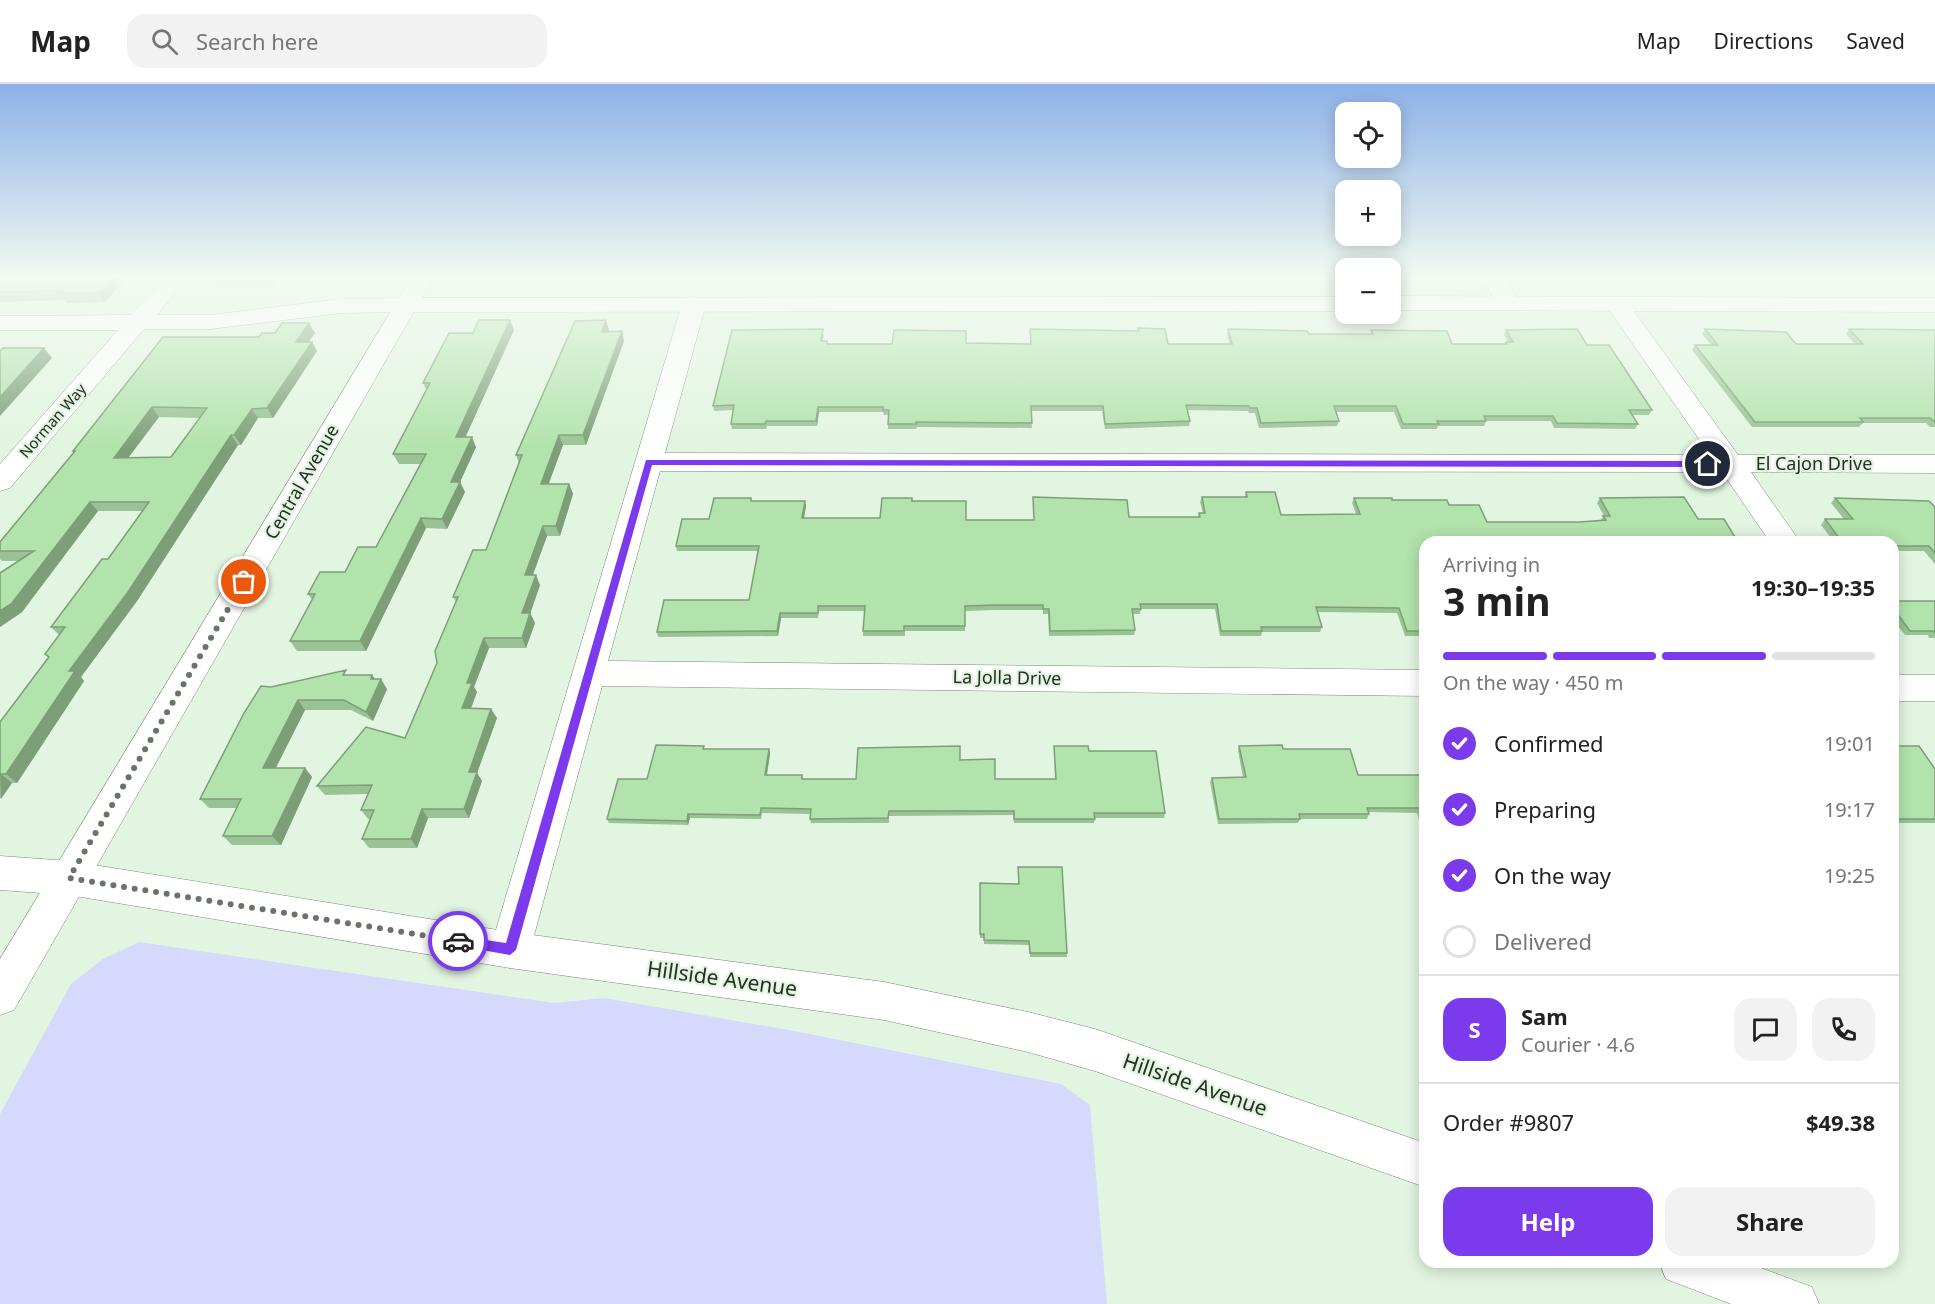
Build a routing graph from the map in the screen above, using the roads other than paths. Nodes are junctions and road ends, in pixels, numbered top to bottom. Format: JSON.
{"nodes":[{"id":1,"x":128,"y":335,"type":"edge"},
{"id":2,"x":388,"y":335,"type":"edge"},
{"id":3,"x":685,"y":335,"type":"edge"},
{"id":4,"x":1639,"y":335,"type":"edge"},
{"id":5,"x":649,"y":462,"type":"junction"},
{"id":6,"x":1732,"y":464,"type":"junction"},
{"id":7,"x":1935,"y":464,"type":"edge"},
{"id":8,"x":0,"y":482,"type":"edge"},
{"id":9,"x":1782,"y":536,"type":"edge"},
{"id":10,"x":589,"y":673,"type":"junction"},
{"id":11,"x":1419,"y":682,"type":"edge"},
{"id":12,"x":1899,"y":688,"type":"edge"},
{"id":13,"x":1935,"y":688,"type":"edge"},
{"id":14,"x":0,"y":873,"type":"edge"},
{"id":15,"x":69,"y":878,"type":"junction"},
{"id":16,"x":510,"y":950,"type":"junction"},
{"id":17,"x":0,"y":996,"type":"edge"},
{"id":18,"x":1419,"y":1163,"type":"edge"},
{"id":19,"x":1699,"y":1268,"type":"edge"},
{"id":20,"x":1795,"y":1304,"type":"edge"}],
"edges":[{"from":1,"to":8,"type":"street","name":"Norman Way"},
{"from":2,"to":15,"type":"street","name":"Central Avenue"},
{"from":3,"to":5,"type":"street"},
{"from":4,"to":6,"type":"street"},
{"from":5,"to":6,"type":"street","name":"El Cajon Drive"},
{"from":5,"to":10,"type":"street"},
{"from":6,"to":7,"type":"street","name":"El Cajon Drive"},
{"from":6,"to":9,"type":"street"},
{"from":10,"to":11,"type":"street","name":"La Jolla Drive"},
{"from":10,"to":16,"type":"street"},
{"from":12,"to":13,"type":"street"},
{"from":14,"to":15,"type":"street","name":"Hillside Avenue"},
{"from":15,"to":16,"type":"street","name":"Hillside Avenue"},
{"from":15,"to":17,"type":"street","name":"Central Avenue"},
{"from":16,"to":18,"type":"street","name":"Hillside Avenue"},
{"from":19,"to":20,"type":"street"}]}
